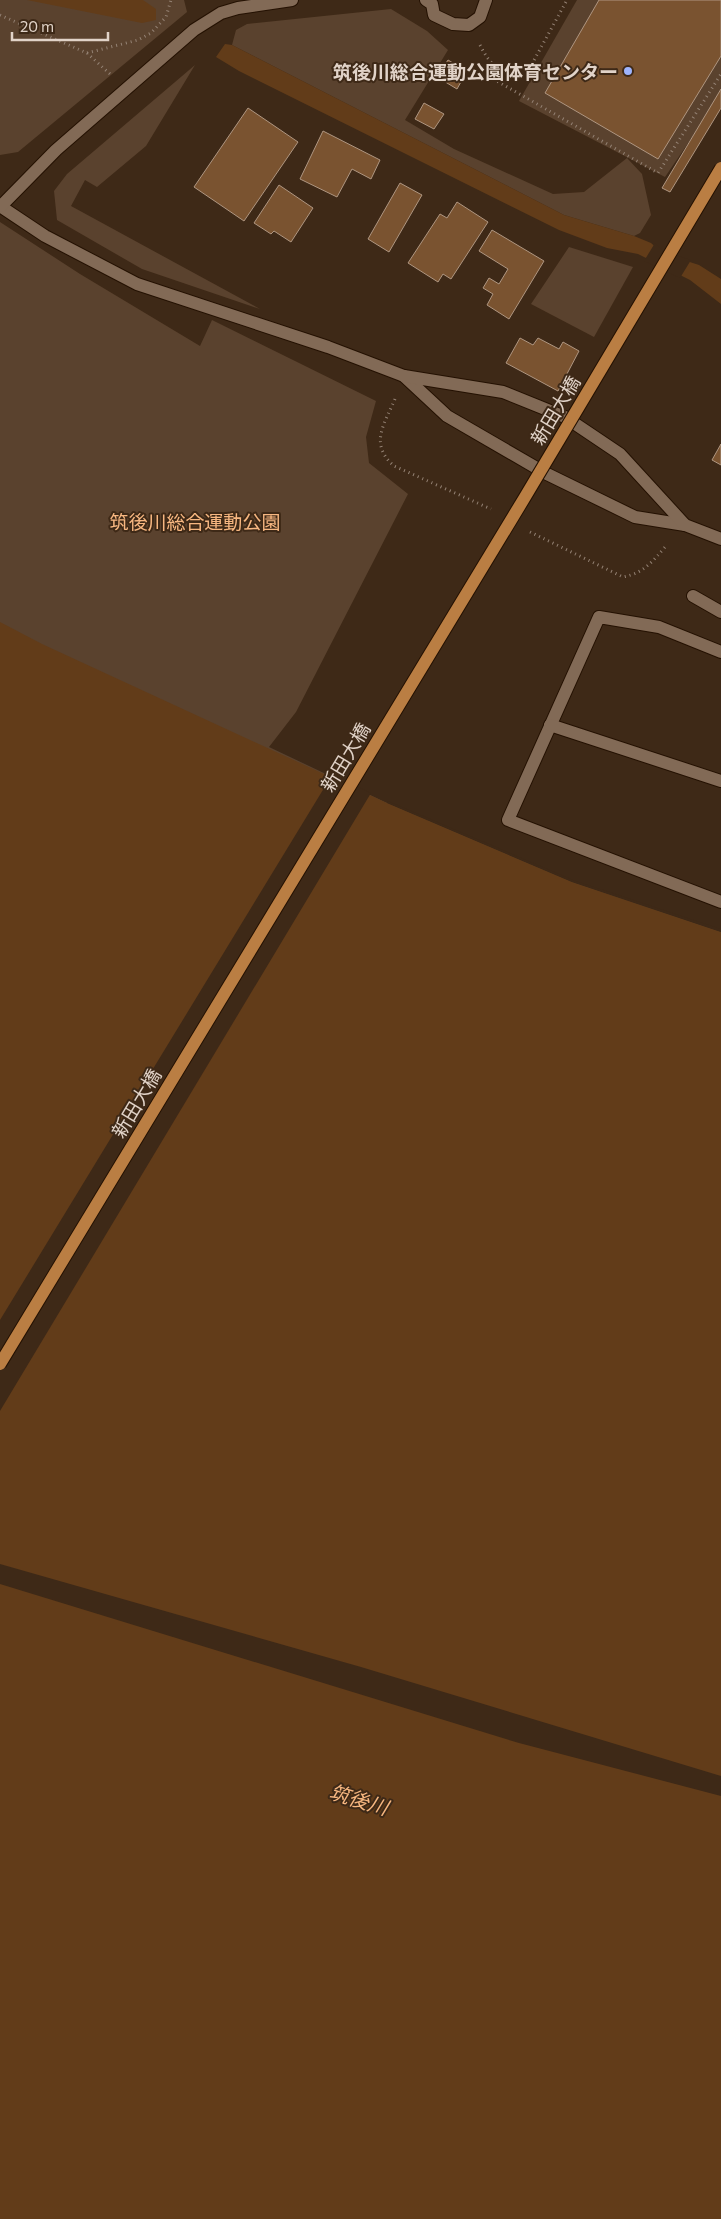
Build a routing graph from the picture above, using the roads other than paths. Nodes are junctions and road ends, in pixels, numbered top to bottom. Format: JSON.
{"nodes":[{"id":1,"x":292,"y":0,"type":"edge"},
{"id":2,"x":426,"y":0,"type":"edge"},
{"id":3,"x":486,"y":0,"type":"edge"},
{"id":4,"x":721,"y":168,"type":"edge"},
{"id":5,"x":0,"y":207,"type":"edge"},
{"id":6,"x":404,"y":376,"type":"junction"},
{"id":7,"x":685,"y":525,"type":"junction"},
{"id":8,"x":721,"y":539,"type":"edge"},
{"id":9,"x":693,"y":596,"type":"dead end"},
{"id":10,"x":721,"y":612,"type":"edge"},
{"id":11,"x":721,"y":652,"type":"edge"},
{"id":12,"x":550,"y":726,"type":"junction"},
{"id":13,"x":721,"y":780,"type":"edge"},
{"id":14,"x":721,"y":902,"type":"edge"},
{"id":15,"x":0,"y":1364,"type":"edge"}],
"edges":[{"from":1,"to":5,"type":"street"},
{"from":2,"to":3,"type":"street"},
{"from":4,"to":15,"type":"main road","name":"新田大橋","bridge":true},
{"from":5,"to":6,"type":"street"},
{"from":6,"to":7,"type":"street"},
{"from":6,"to":7,"type":"street"},
{"from":7,"to":8,"type":"street"},
{"from":9,"to":10,"type":"street"},
{"from":11,"to":12,"type":"street"},
{"from":12,"to":13,"type":"street"},
{"from":12,"to":14,"type":"street"}]}
